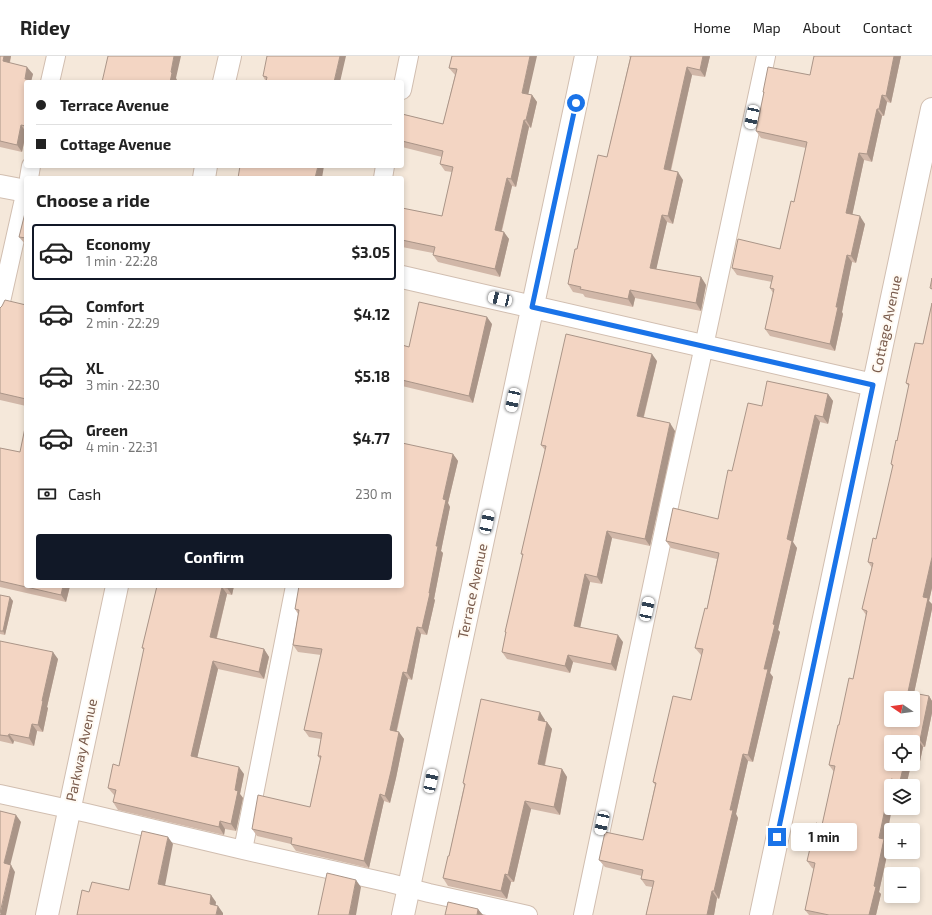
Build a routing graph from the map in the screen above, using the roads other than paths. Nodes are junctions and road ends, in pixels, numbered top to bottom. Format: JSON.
{"nodes":[{"id":1,"x":56,"y":56,"type":"edge"},
{"id":2,"x":230,"y":56,"type":"edge"},
{"id":3,"x":409,"y":56,"type":"edge"},
{"id":4,"x":586,"y":56,"type":"edge"},
{"id":5,"x":766,"y":56,"type":"edge"},
{"id":6,"x":50,"y":80,"type":"edge"},
{"id":7,"x":224,"y":80,"type":"edge"},
{"id":8,"x":404,"y":80,"type":"edge"},
{"id":9,"x":932,"y":109,"type":"edge"},
{"id":10,"x":0,"y":186,"type":"edge"},
{"id":11,"x":24,"y":191,"type":"edge"},
{"id":12,"x":24,"y":200,"type":"edge"},
{"id":13,"x":404,"y":277,"type":"edge"},
{"id":14,"x":0,"y":306,"type":"edge"},
{"id":15,"x":532,"y":307,"type":"junction"},
{"id":16,"x":704,"y":346,"type":"junction"},
{"id":17,"x":873,"y":385,"type":"junction"},
{"id":18,"x":116,"y":588,"type":"edge"},
{"id":19,"x":295,"y":588,"type":"edge"},
{"id":20,"x":0,"y":794,"type":"edge"},
{"id":21,"x":69,"y":810,"type":"junction"},
{"id":22,"x":242,"y":850,"type":"junction"},
{"id":23,"x":408,"y":888,"type":"junction"},
{"id":24,"x":47,"y":915,"type":"edge"},
{"id":25,"x":403,"y":915,"type":"edge"},
{"id":26,"x":528,"y":915,"type":"edge"},
{"id":27,"x":583,"y":915,"type":"edge"},
{"id":28,"x":761,"y":915,"type":"edge"}],
"edges":[{"from":1,"to":6,"type":"lane"},
{"from":2,"to":7,"type":"street"},
{"from":3,"to":8,"type":"lane"},
{"from":4,"to":15,"type":"street","name":"Terrace Avenue"},
{"from":5,"to":16,"type":"lane"},
{"from":9,"to":17,"type":"street","name":"Cottage Avenue"},
{"from":10,"to":11,"type":"street"},
{"from":12,"to":14,"type":"lane"},
{"from":13,"to":15,"type":"street"},
{"from":15,"to":16,"type":"street"},
{"from":15,"to":23,"type":"street","name":"Terrace Avenue"},
{"from":16,"to":17,"type":"street"},
{"from":16,"to":27,"type":"lane"},
{"from":17,"to":28,"type":"street","name":"Cottage Avenue"},
{"from":18,"to":21,"type":"street","name":"Parkway Avenue"},
{"from":19,"to":22,"type":"lane"},
{"from":20,"to":21,"type":"lane"},
{"from":21,"to":22,"type":"lane"},
{"from":21,"to":24,"type":"street","name":"Parkway Avenue"},
{"from":22,"to":23,"type":"lane"},
{"from":23,"to":25,"type":"street","name":"Terrace Avenue"},
{"from":23,"to":26,"type":"lane"}]}
